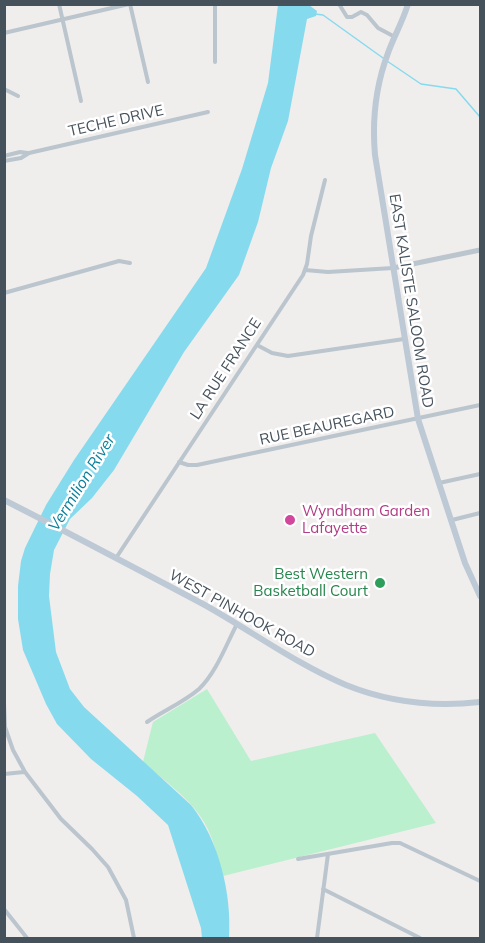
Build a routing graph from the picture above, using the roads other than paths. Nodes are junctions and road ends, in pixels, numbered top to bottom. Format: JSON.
{"nodes":[{"id":1,"x":59,"y":4,"type":"edge"},
{"id":2,"x":129,"y":4,"type":"edge"},
{"id":3,"x":215,"y":4,"type":"edge"},
{"id":4,"x":339,"y":4,"type":"edge"},
{"id":5,"x":408,"y":4,"type":"edge"},
{"id":6,"x":63,"y":20,"type":"junction"},
{"id":7,"x":4,"y":33,"type":"edge"},
{"id":8,"x":395,"y":37,"type":"junction"},
{"id":9,"x":214,"y":62,"type":"dead end"},
{"id":10,"x":148,"y":82,"type":"dead end"},
{"id":11,"x":4,"y":89,"type":"edge"},
{"id":12,"x":18,"y":96,"type":"dead end"},
{"id":13,"x":81,"y":101,"type":"dead end"},
{"id":14,"x":208,"y":112,"type":"dead end"},
{"id":15,"x":28,"y":153,"type":"junction"},
{"id":16,"x":4,"y":156,"type":"edge"},
{"id":17,"x":4,"y":161,"type":"edge"},
{"id":18,"x":325,"y":180,"type":"dead end"},
{"id":19,"x":480,"y":250,"type":"edge"},
{"id":20,"x":130,"y":263,"type":"dead end"},
{"id":21,"x":393,"y":268,"type":"junction"},
{"id":22,"x":305,"y":270,"type":"junction"},
{"id":23,"x":4,"y":293,"type":"edge"},
{"id":24,"x":404,"y":339,"type":"junction"},
{"id":25,"x":256,"y":345,"type":"junction"},
{"id":26,"x":480,"y":405,"type":"edge"},
{"id":27,"x":418,"y":419,"type":"junction"},
{"id":28,"x":179,"y":462,"type":"junction"},
{"id":29,"x":480,"y":474,"type":"edge"},
{"id":30,"x":439,"y":483,"type":"junction"},
{"id":31,"x":4,"y":500,"type":"edge"},
{"id":32,"x":480,"y":513,"type":"edge"},
{"id":33,"x":452,"y":520,"type":"junction"},
{"id":34,"x":116,"y":558,"type":"junction"},
{"id":35,"x":480,"y":597,"type":"edge"},
{"id":36,"x":237,"y":623,"type":"junction"},
{"id":37,"x":480,"y":702,"type":"edge"},
{"id":38,"x":4,"y":703,"type":"edge"},
{"id":39,"x":147,"y":722,"type":"dead end"},
{"id":40,"x":25,"y":772,"type":"junction"},
{"id":41,"x":4,"y":774,"type":"edge"},
{"id":42,"x":328,"y":854,"type":"junction"},
{"id":43,"x":298,"y":859,"type":"dead end"},
{"id":44,"x":480,"y":882,"type":"edge"},
{"id":45,"x":323,"y":889,"type":"junction"},
{"id":46,"x":4,"y":909,"type":"edge"},
{"id":47,"x":411,"y":937,"type":"edge"},
{"id":48,"x":27,"y":939,"type":"edge"},
{"id":49,"x":134,"y":939,"type":"edge"},
{"id":50,"x":317,"y":939,"type":"edge"},
{"id":51,"x":420,"y":939,"type":"edge"}],
"edges":[{"from":1,"to":6,"type":"street"},
{"from":2,"to":6,"type":"street"},
{"from":2,"to":10,"type":"street"},
{"from":3,"to":9,"type":"street"},
{"from":4,"to":8,"type":"street"},
{"from":5,"to":8,"type":"main road","name":"EAST KALISTE SALOOM ROAD"},
{"from":6,"to":7,"type":"street"},
{"from":6,"to":13,"type":"street"},
{"from":8,"to":21,"type":"main road","name":"EAST KALISTE SALOOM ROAD"},
{"from":11,"to":12,"type":"street"},
{"from":14,"to":15,"type":"street","name":"TECHE DRIVE"},
{"from":15,"to":16,"type":"street","name":"TECHE DRIVE"},
{"from":15,"to":17,"type":"street","name":"TECHE DRIVE"},
{"from":18,"to":22,"type":"street","name":"LA RUE FRANCE"},
{"from":19,"to":21,"type":"street"},
{"from":20,"to":23,"type":"street"},
{"from":21,"to":22,"type":"street"},
{"from":21,"to":24,"type":"main road","name":"EAST KALISTE SALOOM ROAD"},
{"from":22,"to":25,"type":"street","name":"LA RUE FRANCE"},
{"from":24,"to":25,"type":"street"},
{"from":24,"to":27,"type":"main road","name":"EAST KALISTE SALOOM ROAD"},
{"from":25,"to":28,"type":"street","name":"LA RUE FRANCE"},
{"from":26,"to":27,"type":"street","name":"RUE BEAUREGARD"},
{"from":27,"to":28,"type":"street","name":"RUE BEAUREGARD"},
{"from":27,"to":30,"type":"main road","name":"EAST KALISTE SALOOM ROAD"},
{"from":28,"to":34,"type":"street","name":"LA RUE FRANCE"},
{"from":29,"to":30,"type":"street"},
{"from":30,"to":33,"type":"main road","name":"EAST KALISTE SALOOM ROAD"},
{"from":31,"to":34,"type":"main road","name":"WEST PINHOOK ROAD"},
{"from":32,"to":33,"type":"street"},
{"from":33,"to":35,"type":"main road","name":"EAST KALISTE SALOOM ROAD"},
{"from":34,"to":36,"type":"main road","name":"WEST PINHOOK ROAD"},
{"from":36,"to":37,"type":"main road","name":"WEST PINHOOK ROAD"},
{"from":36,"to":39,"type":"street"},
{"from":38,"to":40,"type":"street"},
{"from":40,"to":41,"type":"street"},
{"from":40,"to":49,"type":"street"},
{"from":42,"to":43,"type":"street"},
{"from":42,"to":44,"type":"street"},
{"from":42,"to":45,"type":"street"},
{"from":45,"to":47,"type":"street"},
{"from":45,"to":50,"type":"street"},
{"from":46,"to":48,"type":"street"},
{"from":47,"to":51,"type":"street"}]}
